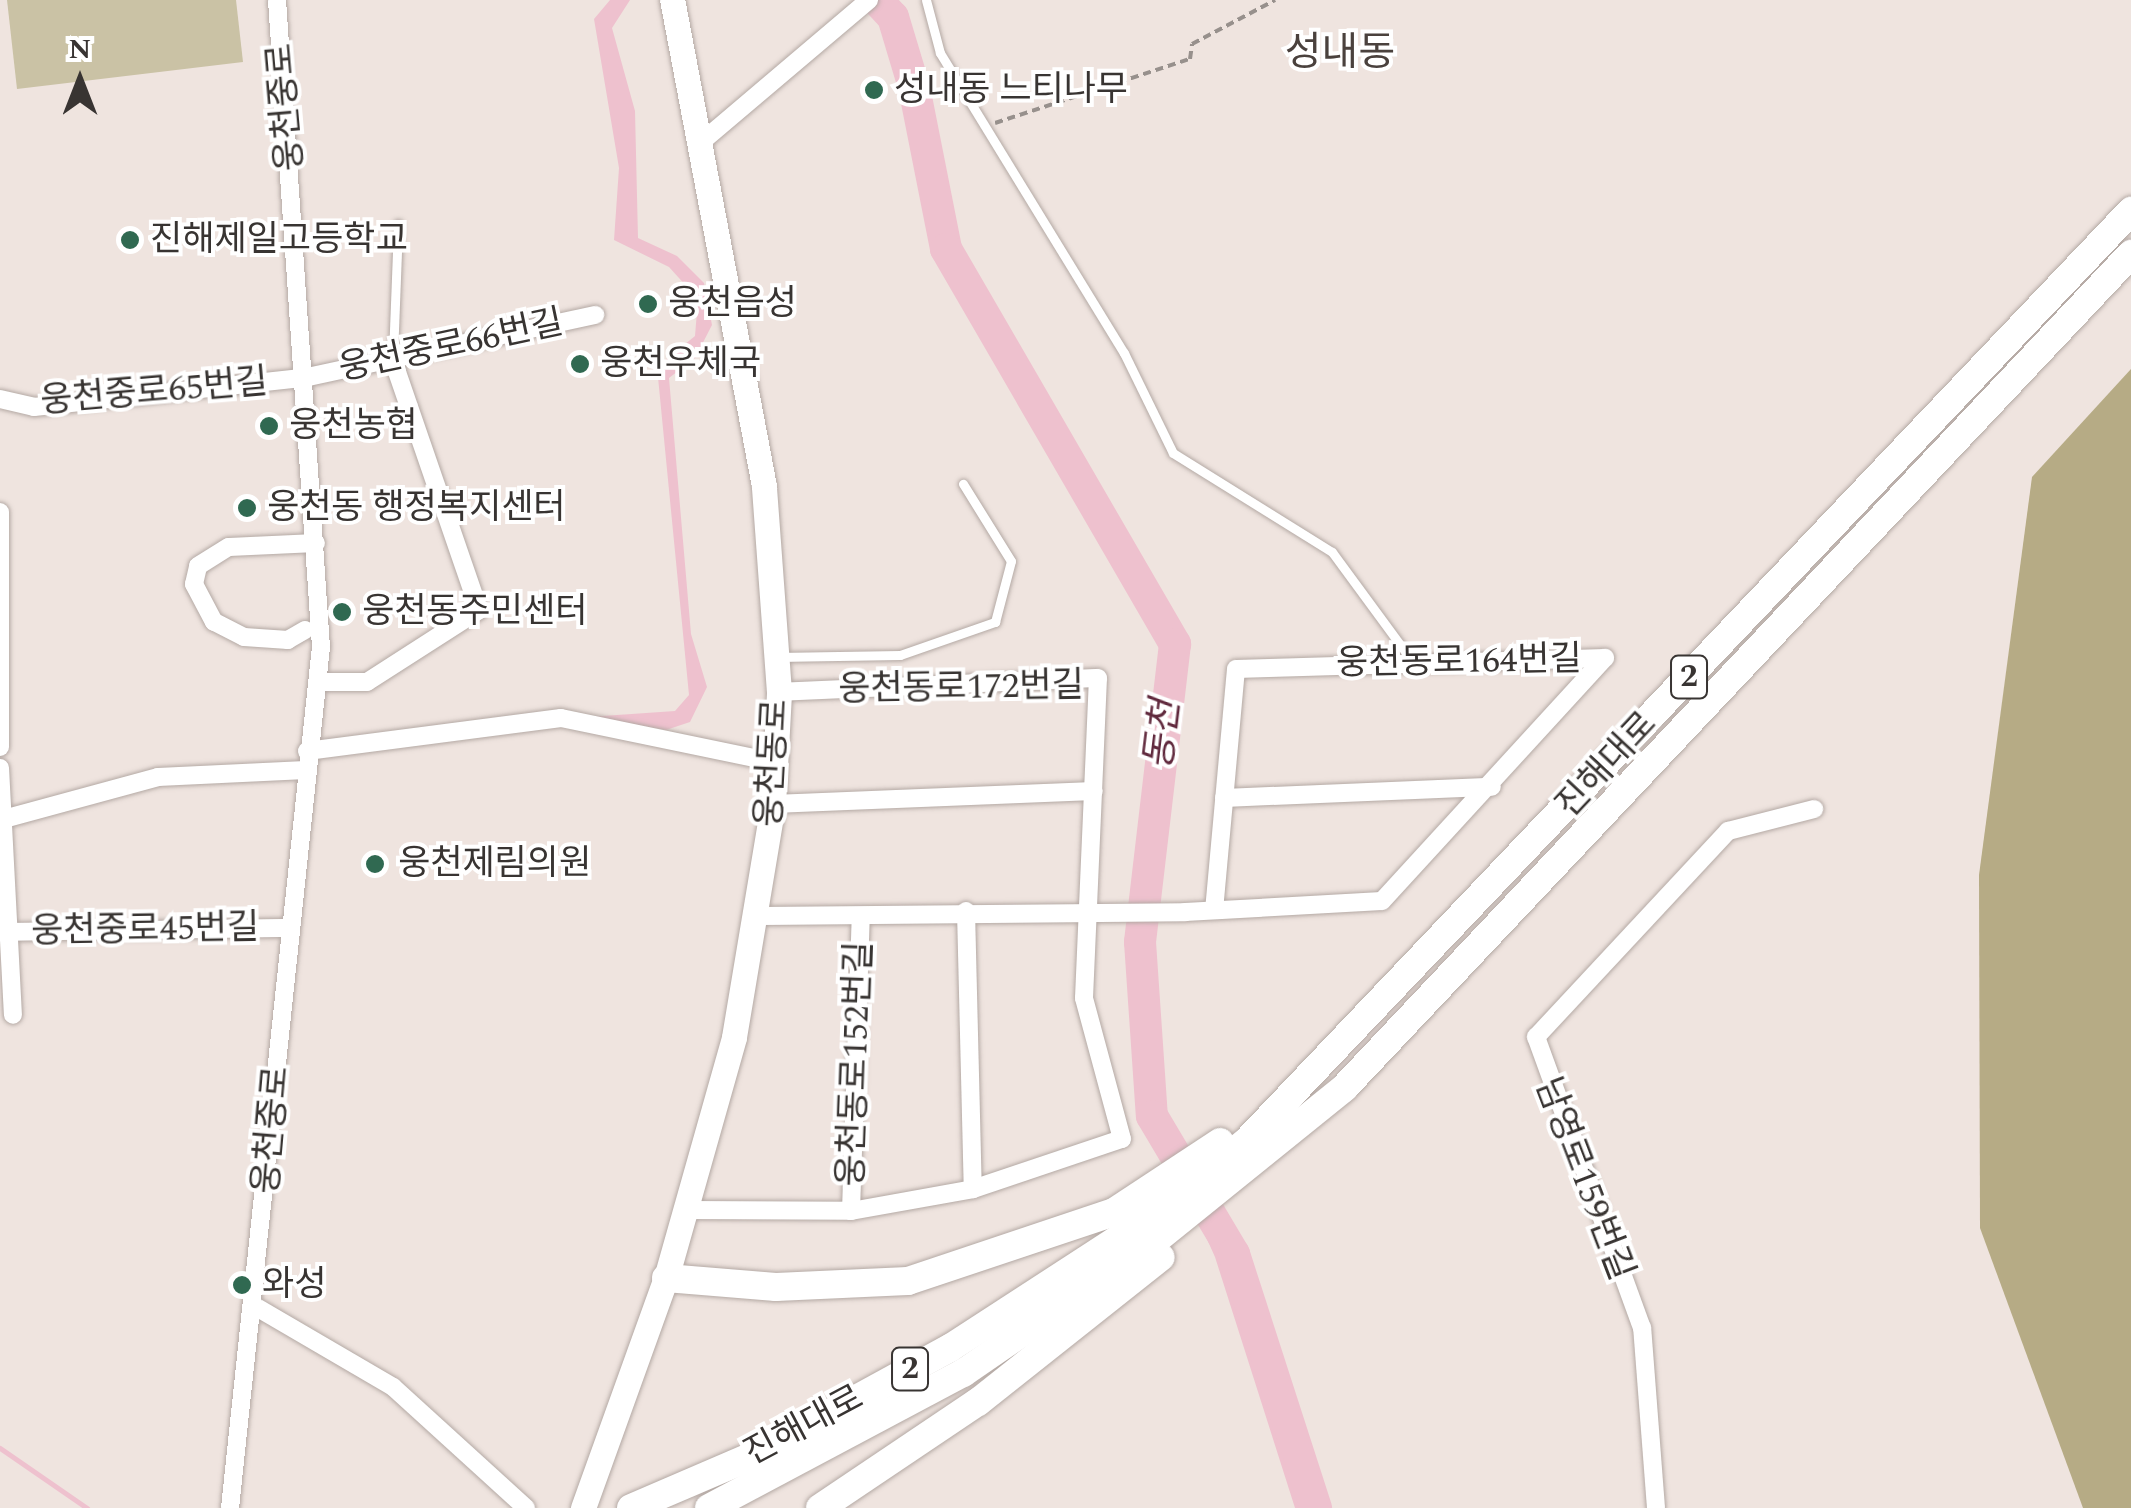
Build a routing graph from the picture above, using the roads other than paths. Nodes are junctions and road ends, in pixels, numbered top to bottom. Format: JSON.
{"nodes":[{"id":1,"x":277,"y":0,"type":"edge"},
{"id":2,"x":672,"y":0,"type":"edge"},
{"id":3,"x":869,"y":0,"type":"edge"},
{"id":4,"x":926,"y":0,"type":"edge"},
{"id":5,"x":699,"y":144,"type":"junction"},
{"id":6,"x":2131,"y":211,"type":"edge"},
{"id":7,"x":398,"y":224,"type":"dead end"},
{"id":8,"x":2131,"y":254,"type":"edge"},
{"id":9,"x":595,"y":315,"type":"dead end"},
{"id":10,"x":392,"y":358,"type":"junction"},
{"id":11,"x":308,"y":377,"type":"junction"},
{"id":12,"x":0,"y":400,"type":"edge"},
{"id":13,"x":963,"y":484,"type":"dead end"},
{"id":14,"x":0,"y":512,"type":"edge"},
{"id":15,"x":316,"y":543,"type":"junction"},
{"id":16,"x":2,"y":572,"type":"edge"},
{"id":17,"x":305,"y":630,"type":"dead end"},
{"id":18,"x":775,"y":657,"type":"junction"},
{"id":19,"x":1412,"y":661,"type":"junction"},
{"id":20,"x":318,"y":682,"type":"junction"},
{"id":21,"x":779,"y":692,"type":"junction"},
{"id":22,"x":0,"y":747,"type":"edge"},
{"id":23,"x":306,"y":761,"type":"junction"},
{"id":24,"x":774,"y":762,"type":"junction"},
{"id":25,"x":0,"y":768,"type":"edge"},
{"id":26,"x":1492,"y":787,"type":"junction"},
{"id":27,"x":1094,"y":791,"type":"junction"},
{"id":28,"x":1224,"y":798,"type":"junction"},
{"id":29,"x":772,"y":804,"type":"junction"},
{"id":30,"x":1814,"y":809,"type":"dead end"},
{"id":31,"x":3,"y":820,"type":"edge"},
{"id":32,"x":1214,"y":908,"type":"junction"},
{"id":33,"x":1083,"y":910,"type":"junction"},
{"id":34,"x":966,"y":911,"type":"junction"},
{"id":35,"x":760,"y":916,"type":"junction"},
{"id":36,"x":861,"y":916,"type":"junction"},
{"id":37,"x":289,"y":928,"type":"junction"},
{"id":38,"x":4,"y":932,"type":"edge"},
{"id":39,"x":12,"y":1015,"type":"dead end"},
{"id":40,"x":1247,"y":1154,"type":"junction"},
{"id":41,"x":974,"y":1190,"type":"junction"},
{"id":42,"x":687,"y":1210,"type":"junction"},
{"id":43,"x":851,"y":1212,"type":"junction"},
{"id":44,"x":1157,"y":1250,"type":"junction"},
{"id":45,"x":666,"y":1278,"type":"junction"},
{"id":46,"x":258,"y":1308,"type":"junction"},
{"id":47,"x":638,"y":1505,"type":"edge"},
{"id":48,"x":230,"y":1508,"type":"edge"},
{"id":49,"x":526,"y":1508,"type":"edge"},
{"id":50,"x":582,"y":1508,"type":"edge"},
{"id":51,"x":709,"y":1508,"type":"edge"},
{"id":52,"x":820,"y":1508,"type":"edge"},
{"id":53,"x":1656,"y":1508,"type":"edge"}],
"edges":[{"from":1,"to":11,"type":"street","name":"웅천중로"},
{"from":2,"to":5,"type":"main road","name":"웅천동로"},
{"from":3,"to":5,"type":"street"},
{"from":4,"to":19,"type":"lane"},
{"from":5,"to":18,"type":"main road","name":"웅천동로"},
{"from":6,"to":40,"type":"highway","name":"진해대로","number":"2"},
{"from":7,"to":10,"type":"lane"},
{"from":8,"to":40,"type":"highway","name":"진해대로","number":"2"},
{"from":9,"to":10,"type":"street","name":"웅천중로66번길"},
{"from":10,"to":11,"type":"street","name":"웅천중로66번길"},
{"from":10,"to":20,"type":"street"},
{"from":11,"to":12,"type":"street","name":"웅천중로65번길"},
{"from":11,"to":15,"type":"street","name":"웅천중로"},
{"from":13,"to":18,"type":"lane"},
{"from":14,"to":16,"type":"street"},
{"from":15,"to":17,"type":"street"},
{"from":15,"to":20,"type":"street","name":"웅천중로"},
{"from":16,"to":22,"type":"street"},
{"from":18,"to":21,"type":"main road","name":"웅천동로"},
{"from":19,"to":26,"type":"street","name":"웅천동로164번길"},
{"from":19,"to":28,"type":"street","name":"웅천동로164번길"},
{"from":20,"to":23,"type":"street","name":"웅천중로"},
{"from":21,"to":24,"type":"main road","name":"웅천동로"},
{"from":21,"to":27,"type":"street","name":"웅천동로172번길"},
{"from":23,"to":24,"type":"street"},
{"from":23,"to":31,"type":"street"},
{"from":23,"to":37,"type":"street","name":"웅천중로"},
{"from":24,"to":29,"type":"main road","name":"웅천동로"},
{"from":25,"to":31,"type":"street"},
{"from":26,"to":28,"type":"street"},
{"from":26,"to":32,"type":"street","name":"웅천동로164번길"},
{"from":27,"to":29,"type":"street"},
{"from":27,"to":33,"type":"street","name":"웅천동로172번길"},
{"from":28,"to":32,"type":"street","name":"웅천동로164번길"},
{"from":29,"to":35,"type":"main road","name":"웅천동로"},
{"from":30,"to":53,"type":"street","name":"남영로159번길"},
{"from":31,"to":38,"type":"street"},
{"from":32,"to":33,"type":"street","name":"웅천동로164번길"},
{"from":33,"to":34,"type":"street"},
{"from":33,"to":41,"type":"street","name":"웅천동로152번길"},
{"from":34,"to":36,"type":"street"},
{"from":34,"to":41,"type":"street"},
{"from":35,"to":36,"type":"street"},
{"from":35,"to":42,"type":"main road","name":"웅천동로"},
{"from":36,"to":43,"type":"street","name":"웅천동로152번길"},
{"from":37,"to":38,"type":"street","name":"웅천중로45번길"},
{"from":37,"to":46,"type":"street","name":"웅천중로"},
{"from":38,"to":39,"type":"street"},
{"from":40,"to":44,"type":"highway","number":"2"},
{"from":40,"to":45,"type":"highway"},
{"from":40,"to":47,"type":"highway","name":"진해대로","number":"2"},
{"from":41,"to":43,"type":"street","name":"웅천동로152번길"},
{"from":42,"to":43,"type":"street","name":"웅천동로152번길"},
{"from":42,"to":45,"type":"main road","name":"웅천동로"},
{"from":44,"to":51,"type":"highway","name":"진해대로","number":"2"},
{"from":44,"to":52,"type":"highway"},
{"from":45,"to":50,"type":"main road","name":"웅천동로"},
{"from":46,"to":48,"type":"street","name":"웅천중로"},
{"from":46,"to":49,"type":"street"}]}
